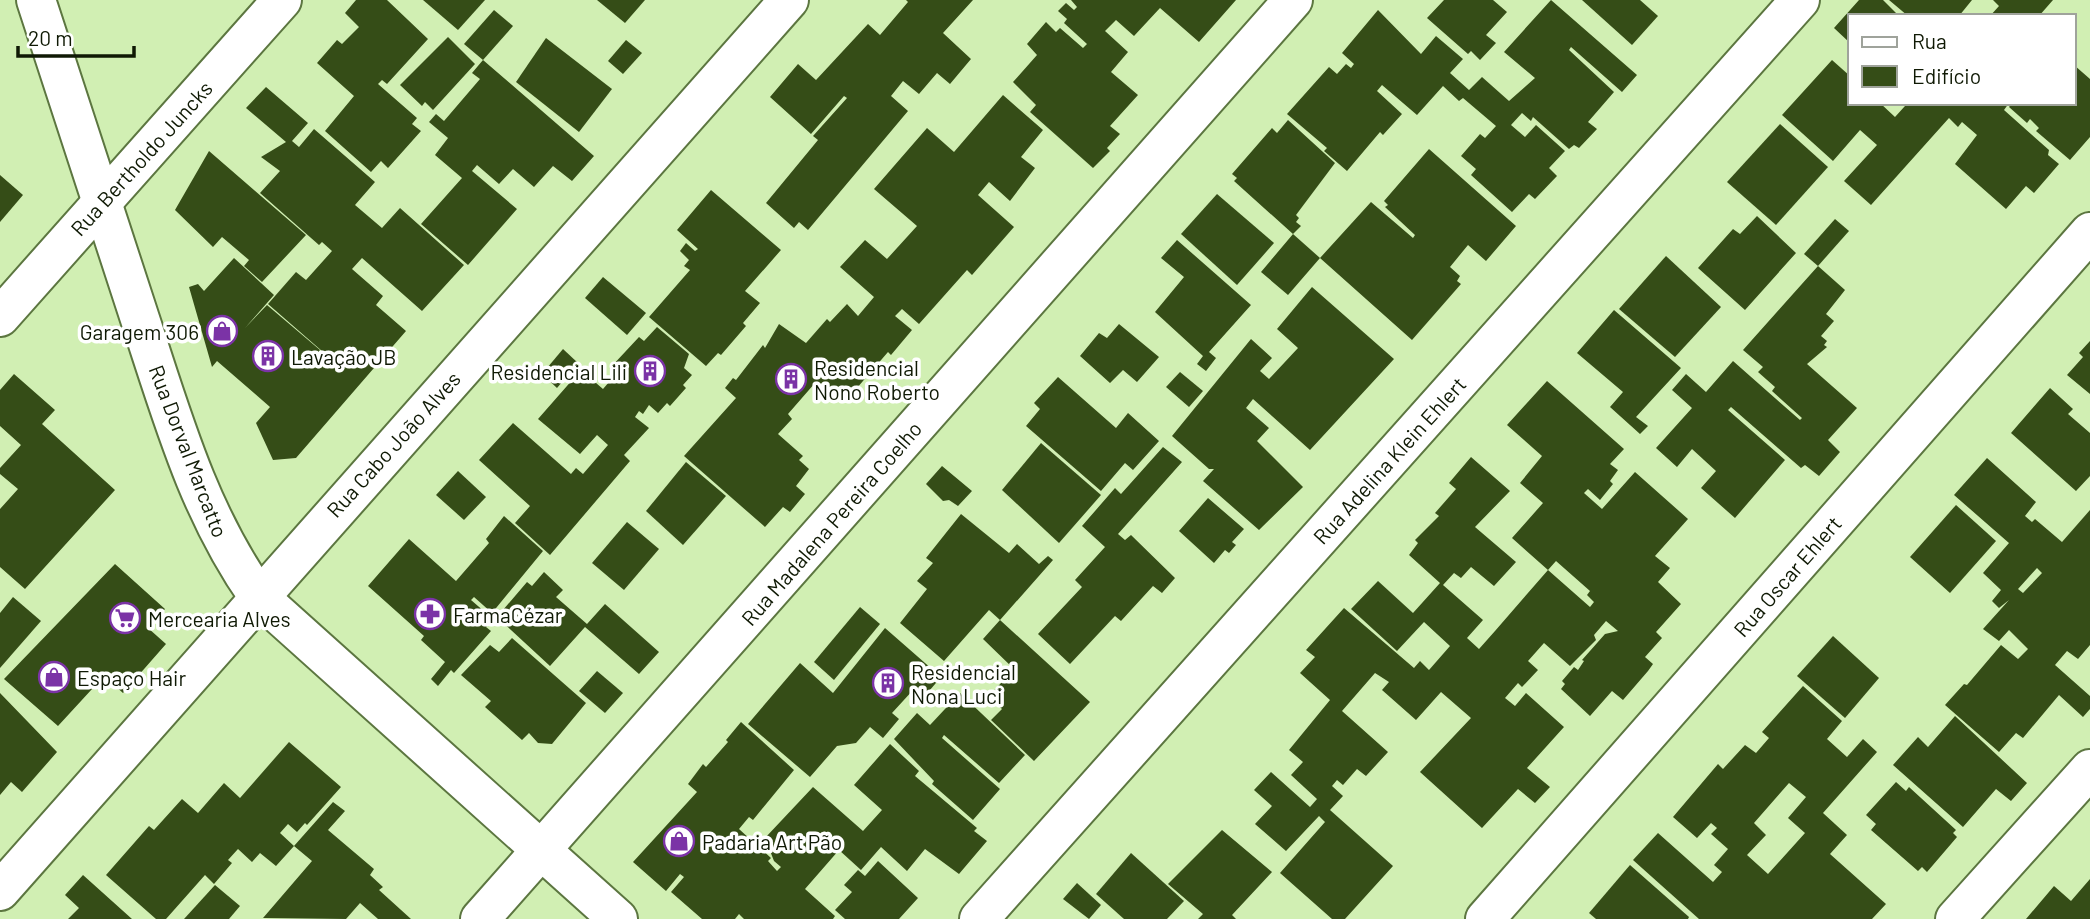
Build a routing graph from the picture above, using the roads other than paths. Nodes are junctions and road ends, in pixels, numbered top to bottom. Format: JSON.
{"nodes":[{"id":1,"x":36,"y":0,"type":"edge"},
{"id":2,"x":282,"y":0,"type":"edge"},
{"id":3,"x":789,"y":0,"type":"edge"},
{"id":4,"x":1293,"y":0,"type":"edge"},
{"id":5,"x":1800,"y":0,"type":"edge"},
{"id":6,"x":102,"y":202,"type":"junction"},
{"id":7,"x":2090,"y":232,"type":"edge"},
{"id":8,"x":0,"y":317,"type":"edge"},
{"id":9,"x":258,"y":596,"type":"junction"},
{"id":10,"x":2090,"y":769,"type":"edge"},
{"id":11,"x":542,"y":851,"type":"junction"},
{"id":12,"x":0,"y":891,"type":"edge"},
{"id":13,"x":480,"y":919,"type":"edge"},
{"id":14,"x":618,"y":919,"type":"edge"},
{"id":15,"x":978,"y":919,"type":"edge"},
{"id":16,"x":1485,"y":919,"type":"edge"},
{"id":17,"x":1955,"y":919,"type":"edge"}],
"edges":[{"from":1,"to":6,"type":"street","name":"Rua Dorval Marcatto"},
{"from":2,"to":6,"type":"street","name":"Rua Bertholdo Juncks"},
{"from":3,"to":9,"type":"street","name":"Rua Cabo João Alves"},
{"from":4,"to":11,"type":"street","name":"Rua Madalena Pereira Coelho"},
{"from":5,"to":15,"type":"street","name":"Rua Adelina Klein Ehlert"},
{"from":6,"to":8,"type":"street","name":"Rua Bertholdo Juncks"},
{"from":6,"to":9,"type":"street","name":"Rua Dorval Marcatto"},
{"from":7,"to":16,"type":"street","name":"Rua Oscar Ehlert"},
{"from":9,"to":11,"type":"street","name":"Rua Dorval Marcatto"},
{"from":9,"to":12,"type":"street","name":"Rua Cabo João Alves"},
{"from":10,"to":17,"type":"street"},
{"from":11,"to":13,"type":"street","name":"Rua Madalena Pereira Coelho"},
{"from":11,"to":14,"type":"street","name":"Rua Dorval Marcatto"}]}
